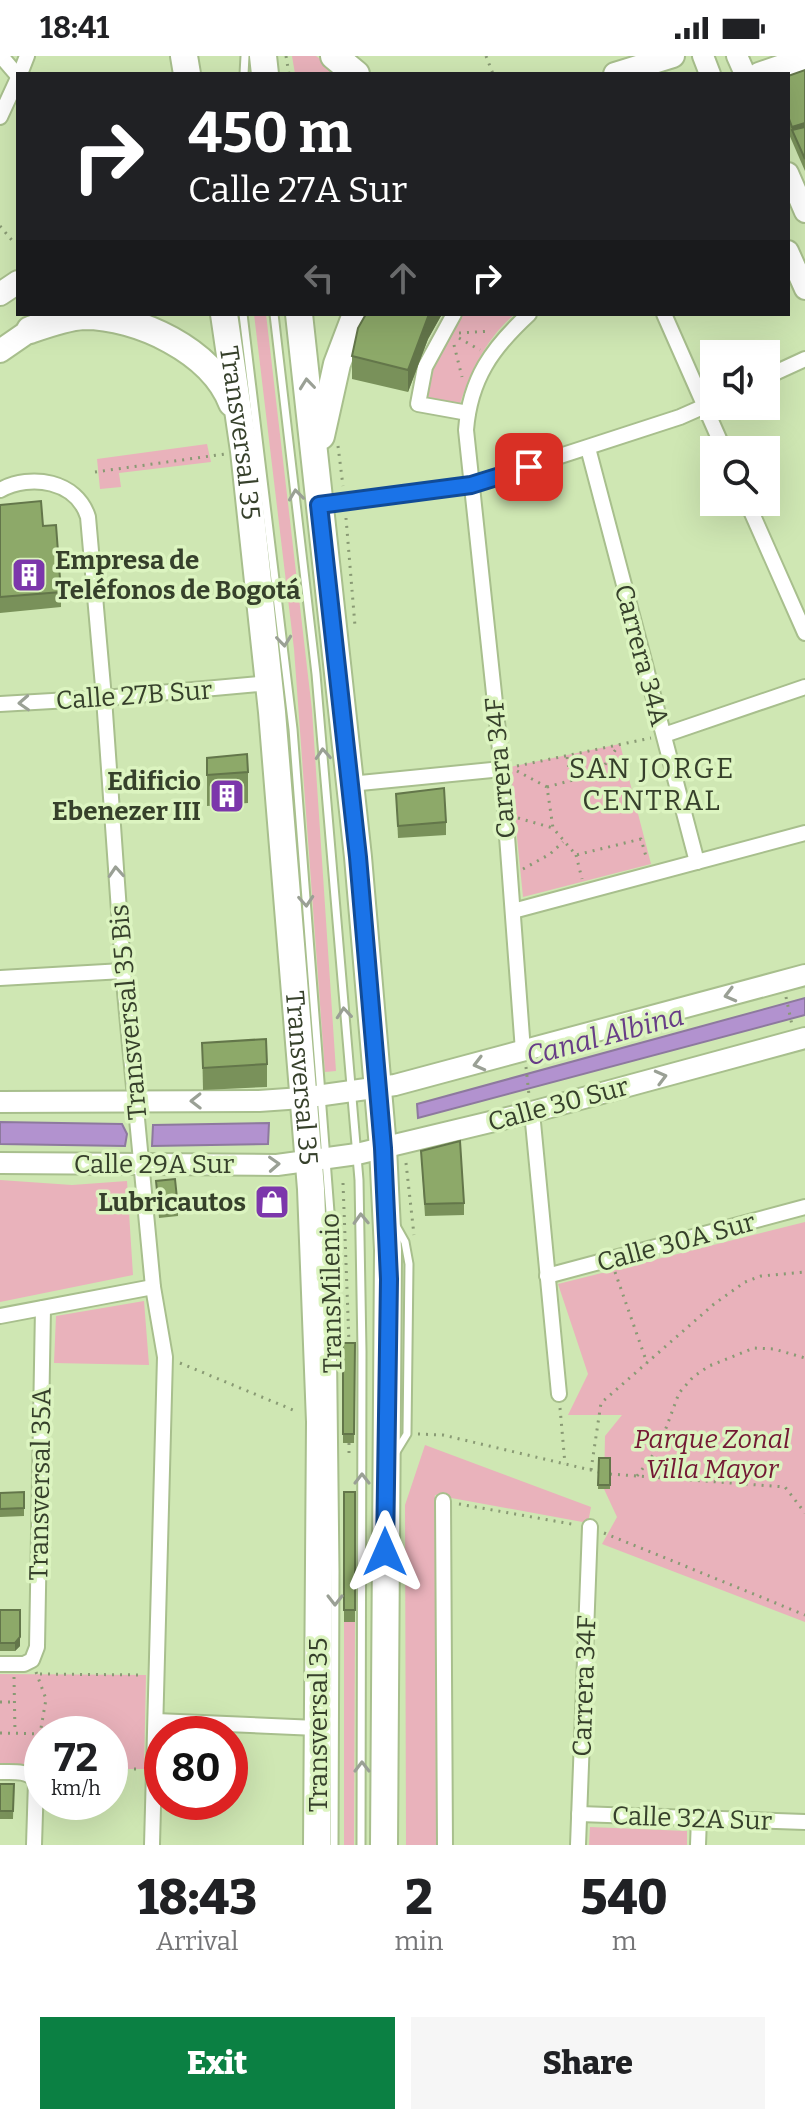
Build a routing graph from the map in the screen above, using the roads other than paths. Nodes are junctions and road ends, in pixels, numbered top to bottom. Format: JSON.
{"nodes":[{"id":1,"x":1,"y":56,"type":"edge"},
{"id":2,"x":334,"y":56,"type":"edge"},
{"id":3,"x":673,"y":56,"type":"edge"},
{"id":4,"x":805,"y":58,"type":"edge"},
{"id":5,"x":354,"y":72,"type":"edge"},
{"id":6,"x":621,"y":72,"type":"edge"},
{"id":7,"x":765,"y":72,"type":"edge"},
{"id":8,"x":16,"y":73,"type":"edge"},
{"id":9,"x":16,"y":82,"type":"edge"},
{"id":10,"x":0,"y":117,"type":"edge"},
{"id":11,"x":790,"y":177,"type":"edge"},
{"id":12,"x":805,"y":211,"type":"edge"},
{"id":13,"x":790,"y":255,"type":"edge"},
{"id":14,"x":805,"y":289,"type":"edge"},
{"id":15,"x":50,"y":316,"type":"edge"},
{"id":16,"x":224,"y":316,"type":"edge"},
{"id":17,"x":243,"y":316,"type":"edge"},
{"id":18,"x":274,"y":316,"type":"edge"},
{"id":19,"x":299,"y":316,"type":"edge"},
{"id":20,"x":355,"y":316,"type":"edge"},
{"id":21,"x":453,"y":316,"type":"edge"},
{"id":22,"x":527,"y":316,"type":"edge"},
{"id":23,"x":665,"y":316,"type":"edge"},
{"id":24,"x":30,"y":330,"type":"junction"},
{"id":25,"x":0,"y":351,"type":"edge"},
{"id":26,"x":805,"y":359,"type":"edge"},
{"id":27,"x":780,"y":371,"type":"edge"},
{"id":28,"x":700,"y":384,"type":"edge"},
{"id":29,"x":700,"y":408,"type":"edge"},
{"id":30,"x":468,"y":413,"type":"junction"},
{"id":31,"x":240,"y":423,"type":"junction"},
{"id":32,"x":588,"y":448,"type":"junction"},
{"id":33,"x":315,"y":467,"type":"junction"},
{"id":34,"x":471,"y":485,"type":"junction"},
{"id":35,"x":0,"y":490,"type":"edge"},
{"id":36,"x":319,"y":505,"type":"junction"},
{"id":37,"x":753,"y":516,"type":"edge"},
{"id":38,"x":805,"y":633,"type":"edge"},
{"id":39,"x":269,"y":683,"type":"junction"},
{"id":40,"x":805,"y":687,"type":"edge"},
{"id":41,"x":104,"y":698,"type":"junction"},
{"id":42,"x":0,"y":704,"type":"edge"},
{"id":43,"x":664,"y":735,"type":"junction"},
{"id":44,"x":506,"y":768,"type":"junction"},
{"id":45,"x":350,"y":784,"type":"junction"},
{"id":46,"x":805,"y":833,"type":"edge"},
{"id":47,"x":697,"y":862,"type":"junction"},
{"id":48,"x":513,"y":911,"type":"junction"},
{"id":49,"x":123,"y":971,"type":"junction"},
{"id":50,"x":805,"y":975,"type":"edge"},
{"id":51,"x":0,"y":978,"type":"edge"},
{"id":52,"x":798,"y":1030,"type":"edge"},
{"id":53,"x":523,"y":1051,"type":"junction"},
{"id":54,"x":378,"y":1087,"type":"junction"},
{"id":55,"x":351,"y":1091,"type":"junction"},
{"id":56,"x":312,"y":1096,"type":"junction"},
{"id":57,"x":0,"y":1102,"type":"edge"},
{"id":58,"x":530,"y":1102,"type":"junction"},
{"id":59,"x":136,"y":1110,"type":"junction"},
{"id":60,"x":370,"y":1151,"type":"junction"},
{"id":61,"x":140,"y":1156,"type":"junction"},
{"id":62,"x":317,"y":1160,"type":"junction"},
{"id":63,"x":0,"y":1163,"type":"edge"},
{"id":64,"x":805,"y":1207,"type":"edge"},
{"id":65,"x":547,"y":1276,"type":"junction"},
{"id":66,"x":153,"y":1287,"type":"junction"},
{"id":67,"x":43,"y":1308,"type":"junction"},
{"id":68,"x":0,"y":1316,"type":"edge"},
{"id":69,"x":559,"y":1394,"type":"road end"},
{"id":70,"x":443,"y":1501,"type":"road end"},
{"id":71,"x":590,"y":1527,"type":"road end"},
{"id":72,"x":9,"y":1668,"type":"edge"},
{"id":73,"x":156,"y":1716,"type":"edge"},
{"id":74,"x":248,"y":1725,"type":"edge"},
{"id":75,"x":317,"y":1728,"type":"junction"},
{"id":76,"x":0,"y":1772,"type":"edge"},
{"id":77,"x":579,"y":1814,"type":"junction"},
{"id":78,"x":699,"y":1818,"type":"junction"},
{"id":79,"x":153,"y":1820,"type":"edge"},
{"id":80,"x":805,"y":1822,"type":"edge"},
{"id":81,"x":34,"y":1845,"type":"edge"},
{"id":82,"x":152,"y":1845,"type":"edge"},
{"id":83,"x":317,"y":1845,"type":"edge"},
{"id":84,"x":334,"y":1845,"type":"edge"},
{"id":85,"x":361,"y":1845,"type":"edge"},
{"id":86,"x":384,"y":1845,"type":"edge"},
{"id":87,"x":445,"y":1845,"type":"edge"},
{"id":88,"x":578,"y":1845,"type":"edge"},
{"id":89,"x":698,"y":1845,"type":"edge"}],
"edges":[{"from":1,"to":8,"type":"street"},
{"from":2,"to":5,"type":"highway"},
{"from":3,"to":6,"type":"main road"},
{"from":4,"to":7,"type":"main road"},
{"from":9,"to":10,"type":"street"},
{"from":11,"to":12,"type":"street"},
{"from":13,"to":14,"type":"street"},
{"from":15,"to":24,"type":"main road"},
{"from":16,"to":31,"type":"highway","name":"Transversal 35"},
{"from":17,"to":56,"type":"lane","one_way":true},
{"from":55,"to":18,"type":"lane","name":"TransMilenio","one_way":true},
{"from":33,"to":19,"type":"highway","one_way":true},
{"from":20,"to":33,"type":"highway"},
{"from":21,"to":30,"type":"street"},
{"from":22,"to":30,"type":"street","name":"Carrera 34F"},
{"from":23,"to":28,"type":"street"},
{"from":24,"to":25,"type":"main road"},
{"from":24,"to":31,"type":"highway"},
{"from":26,"to":27,"type":"street"},
{"from":29,"to":32,"type":"street"},
{"from":30,"to":34,"type":"street","name":"Carrera 34F"},
{"from":31,"to":39,"type":"highway","name":"Transversal 35"},
{"from":32,"to":34,"type":"street"},
{"from":32,"to":43,"type":"street","name":"Carrera 34A"},
{"from":33,"to":36,"type":"highway"},
{"from":34,"to":36,"type":"street"},
{"from":34,"to":44,"type":"street","name":"Carrera 34F"},
{"from":35,"to":41,"type":"street","name":"Transversal 35 Bis"},
{"from":36,"to":45,"type":"highway"},
{"from":37,"to":38,"type":"street"},
{"from":39,"to":41,"type":"street","name":"Calle 27B Sur"},
{"from":39,"to":56,"type":"highway","name":"Transversal 35"},
{"from":40,"to":43,"type":"street"},
{"from":41,"to":42,"type":"street","name":"Calle 27B Sur","one_way":true},
{"from":49,"to":41,"type":"street","name":"Transversal 35 Bis","one_way":true},
{"from":43,"to":47,"type":"street","name":"Carrera 34A"},
{"from":44,"to":45,"type":"street"},
{"from":44,"to":48,"type":"street","name":"Carrera 34F"},
{"from":45,"to":54,"type":"highway"},
{"from":46,"to":47,"type":"street"},
{"from":47,"to":48,"type":"street"},
{"from":48,"to":53,"type":"street","name":"Carrera 34F"},
{"from":49,"to":51,"type":"street"},
{"from":49,"to":59,"type":"street","name":"Transversal 35 Bis"},
{"from":50,"to":53,"type":"street","one_way":true},
{"from":58,"to":52,"type":"street","name":"Calle 30 Sur","one_way":true},
{"from":53,"to":54,"type":"street","one_way":true},
{"from":54,"to":55,"type":"street"},
{"from":54,"to":60,"type":"highway"},
{"from":55,"to":56,"type":"street"},
{"from":55,"to":60,"type":"lane","name":"TransMilenio"},
{"from":56,"to":59,"type":"street","one_way":true},
{"from":56,"to":62,"type":"highway","name":"Transversal 35"},
{"from":57,"to":59,"type":"street"},
{"from":58,"to":60,"type":"street","name":"Calle 30 Sur"},
{"from":58,"to":65,"type":"street"},
{"from":59,"to":61,"type":"street","name":"Transversal 35 Bis"},
{"from":60,"to":62,"type":"street","name":"Calle 30 Sur"},
{"from":85,"to":60,"type":"lane","name":"TransMilenio","one_way":true},
{"from":60,"to":86,"type":"highway"},
{"from":61,"to":62,"type":"street","name":"Calle 29A Sur","one_way":true},
{"from":61,"to":63,"type":"street","name":"Calle 29A Sur"},
{"from":61,"to":66,"type":"street","name":"Transversal 35 Bis"},
{"from":62,"to":75,"type":"highway","name":"Transversal 35"},
{"from":62,"to":84,"type":"lane","name":"TransMilenio","one_way":true},
{"from":64,"to":65,"type":"street","name":"Calle 30A Sur"},
{"from":65,"to":69,"type":"street"},
{"from":66,"to":67,"type":"street"},
{"from":66,"to":73,"type":"street","name":"Transversal 35 Bis"},
{"from":67,"to":68,"type":"street"},
{"from":67,"to":72,"type":"street","name":"Transversal 35A"},
{"from":70,"to":87,"type":"street"},
{"from":71,"to":77,"type":"street","name":"Carrera 34F"},
{"from":74,"to":75,"type":"street"},
{"from":75,"to":83,"type":"highway","name":"Transversal 35"},
{"from":76,"to":81,"type":"street"},
{"from":77,"to":78,"type":"street","name":"Calle 32A Sur"},
{"from":77,"to":88,"type":"street","name":"Carrera 34F"},
{"from":78,"to":80,"type":"street","name":"Calle 32A Sur"},
{"from":78,"to":89,"type":"street"},
{"from":79,"to":82,"type":"street","name":"Transversal 35 Bis"}]}
